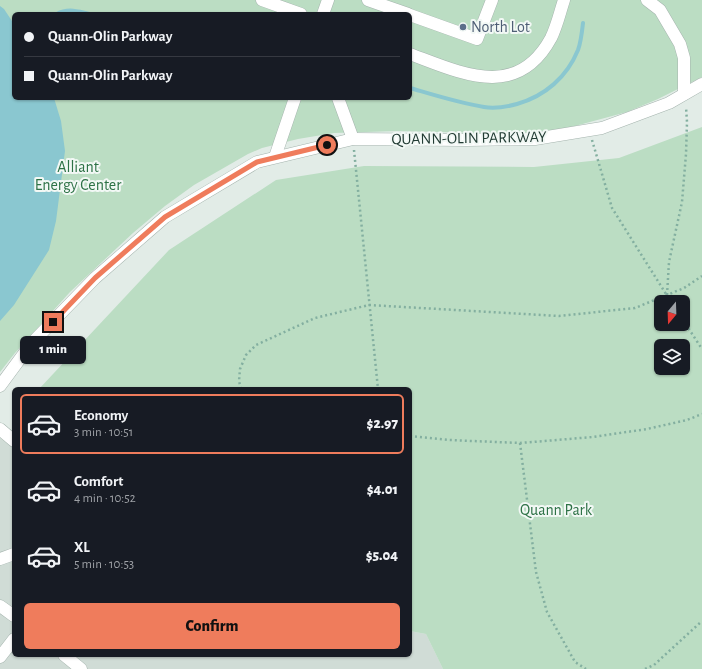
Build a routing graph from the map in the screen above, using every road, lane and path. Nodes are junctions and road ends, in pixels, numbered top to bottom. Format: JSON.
{"nodes":[{"id":1,"x":262,"y":0,"type":"edge"},
{"id":2,"x":328,"y":0,"type":"edge"},
{"id":3,"x":368,"y":0,"type":"edge"},
{"id":4,"x":492,"y":0,"type":"edge"},
{"id":5,"x":564,"y":0,"type":"edge"},
{"id":6,"x":647,"y":0,"type":"edge"},
{"id":7,"x":295,"y":12,"type":"edge"},
{"id":8,"x":324,"y":12,"type":"edge"},
{"id":9,"x":403,"y":12,"type":"edge"},
{"id":10,"x":412,"y":15,"type":"edge"},
{"id":11,"x":412,"y":55,"type":"edge"},
{"id":12,"x":702,"y":84,"type":"edge"},
{"id":13,"x":684,"y":94,"type":"junction"},
{"id":14,"x":294,"y":100,"type":"edge"},
{"id":15,"x":339,"y":100,"type":"edge"},
{"id":16,"x":589,"y":130,"type":"junction"},
{"id":17,"x":353,"y":139,"type":"junction"},
{"id":18,"x":275,"y":157,"type":"junction"},
{"id":19,"x":702,"y":276,"type":"edge"},
{"id":20,"x":666,"y":295,"type":"edge"},
{"id":21,"x":667,"y":295,"type":"edge"},
{"id":22,"x":669,"y":295,"type":"edge"},
{"id":23,"x":654,"y":301,"type":"edge"},
{"id":24,"x":370,"y":304,"type":"junction"},
{"id":25,"x":690,"y":331,"type":"edge"},
{"id":26,"x":702,"y":349,"type":"edge"},
{"id":27,"x":0,"y":386,"type":"edge"},
{"id":28,"x":241,"y":387,"type":"edge"},
{"id":29,"x":378,"y":387,"type":"edge"},
{"id":30,"x":702,"y":414,"type":"edge"},
{"id":31,"x":0,"y":429,"type":"edge"},
{"id":32,"x":412,"y":436,"type":"edge"},
{"id":33,"x":12,"y":438,"type":"edge"},
{"id":34,"x":520,"y":443,"type":"junction"},
{"id":35,"x":12,"y":555,"type":"edge"},
{"id":36,"x":0,"y":559,"type":"edge"},
{"id":37,"x":0,"y":606,"type":"edge"},
{"id":38,"x":12,"y":615,"type":"edge"},
{"id":39,"x":702,"y":621,"type":"edge"},
{"id":40,"x":12,"y":642,"type":"edge"},
{"id":41,"x":66,"y":657,"type":"edge"},
{"id":42,"x":0,"y":658,"type":"edge"},
{"id":43,"x":81,"y":669,"type":"edge"},
{"id":44,"x":586,"y":669,"type":"edge"},
{"id":45,"x":645,"y":669,"type":"edge"}],
"edges":[{"from":1,"to":7,"type":"street"},
{"from":2,"to":8,"type":"street"},
{"from":3,"to":9,"type":"street"},
{"from":4,"to":10,"type":"street"},
{"from":5,"to":11,"type":"street"},
{"from":6,"to":13,"type":"street"},
{"from":12,"to":13,"type":"street","name":"QUANN-OLIN PARKWAY"},
{"from":13,"to":16,"type":"street","name":"QUANN-OLIN PARKWAY"},
{"from":13,"to":21,"type":"path"},
{"from":14,"to":18,"type":"street"},
{"from":15,"to":17,"type":"street"},
{"from":16,"to":17,"type":"street","name":"QUANN-OLIN PARKWAY"},
{"from":16,"to":20,"type":"path"},
{"from":17,"to":18,"type":"street","name":"QUANN-OLIN PARKWAY"},
{"from":17,"to":24,"type":"path"},
{"from":18,"to":27,"type":"street","name":"QUANN-OLIN PARKWAY"},
{"from":19,"to":22,"type":"path"},
{"from":23,"to":24,"type":"path"},
{"from":24,"to":28,"type":"path"},
{"from":24,"to":29,"type":"path"},
{"from":25,"to":26,"type":"path"},
{"from":30,"to":34,"type":"path"},
{"from":31,"to":33,"type":"street"},
{"from":32,"to":34,"type":"path"},
{"from":34,"to":44,"type":"path"},
{"from":35,"to":36,"type":"street"},
{"from":37,"to":38,"type":"street"},
{"from":39,"to":45,"type":"path"},
{"from":40,"to":42,"type":"street"},
{"from":41,"to":43,"type":"street"}]}
